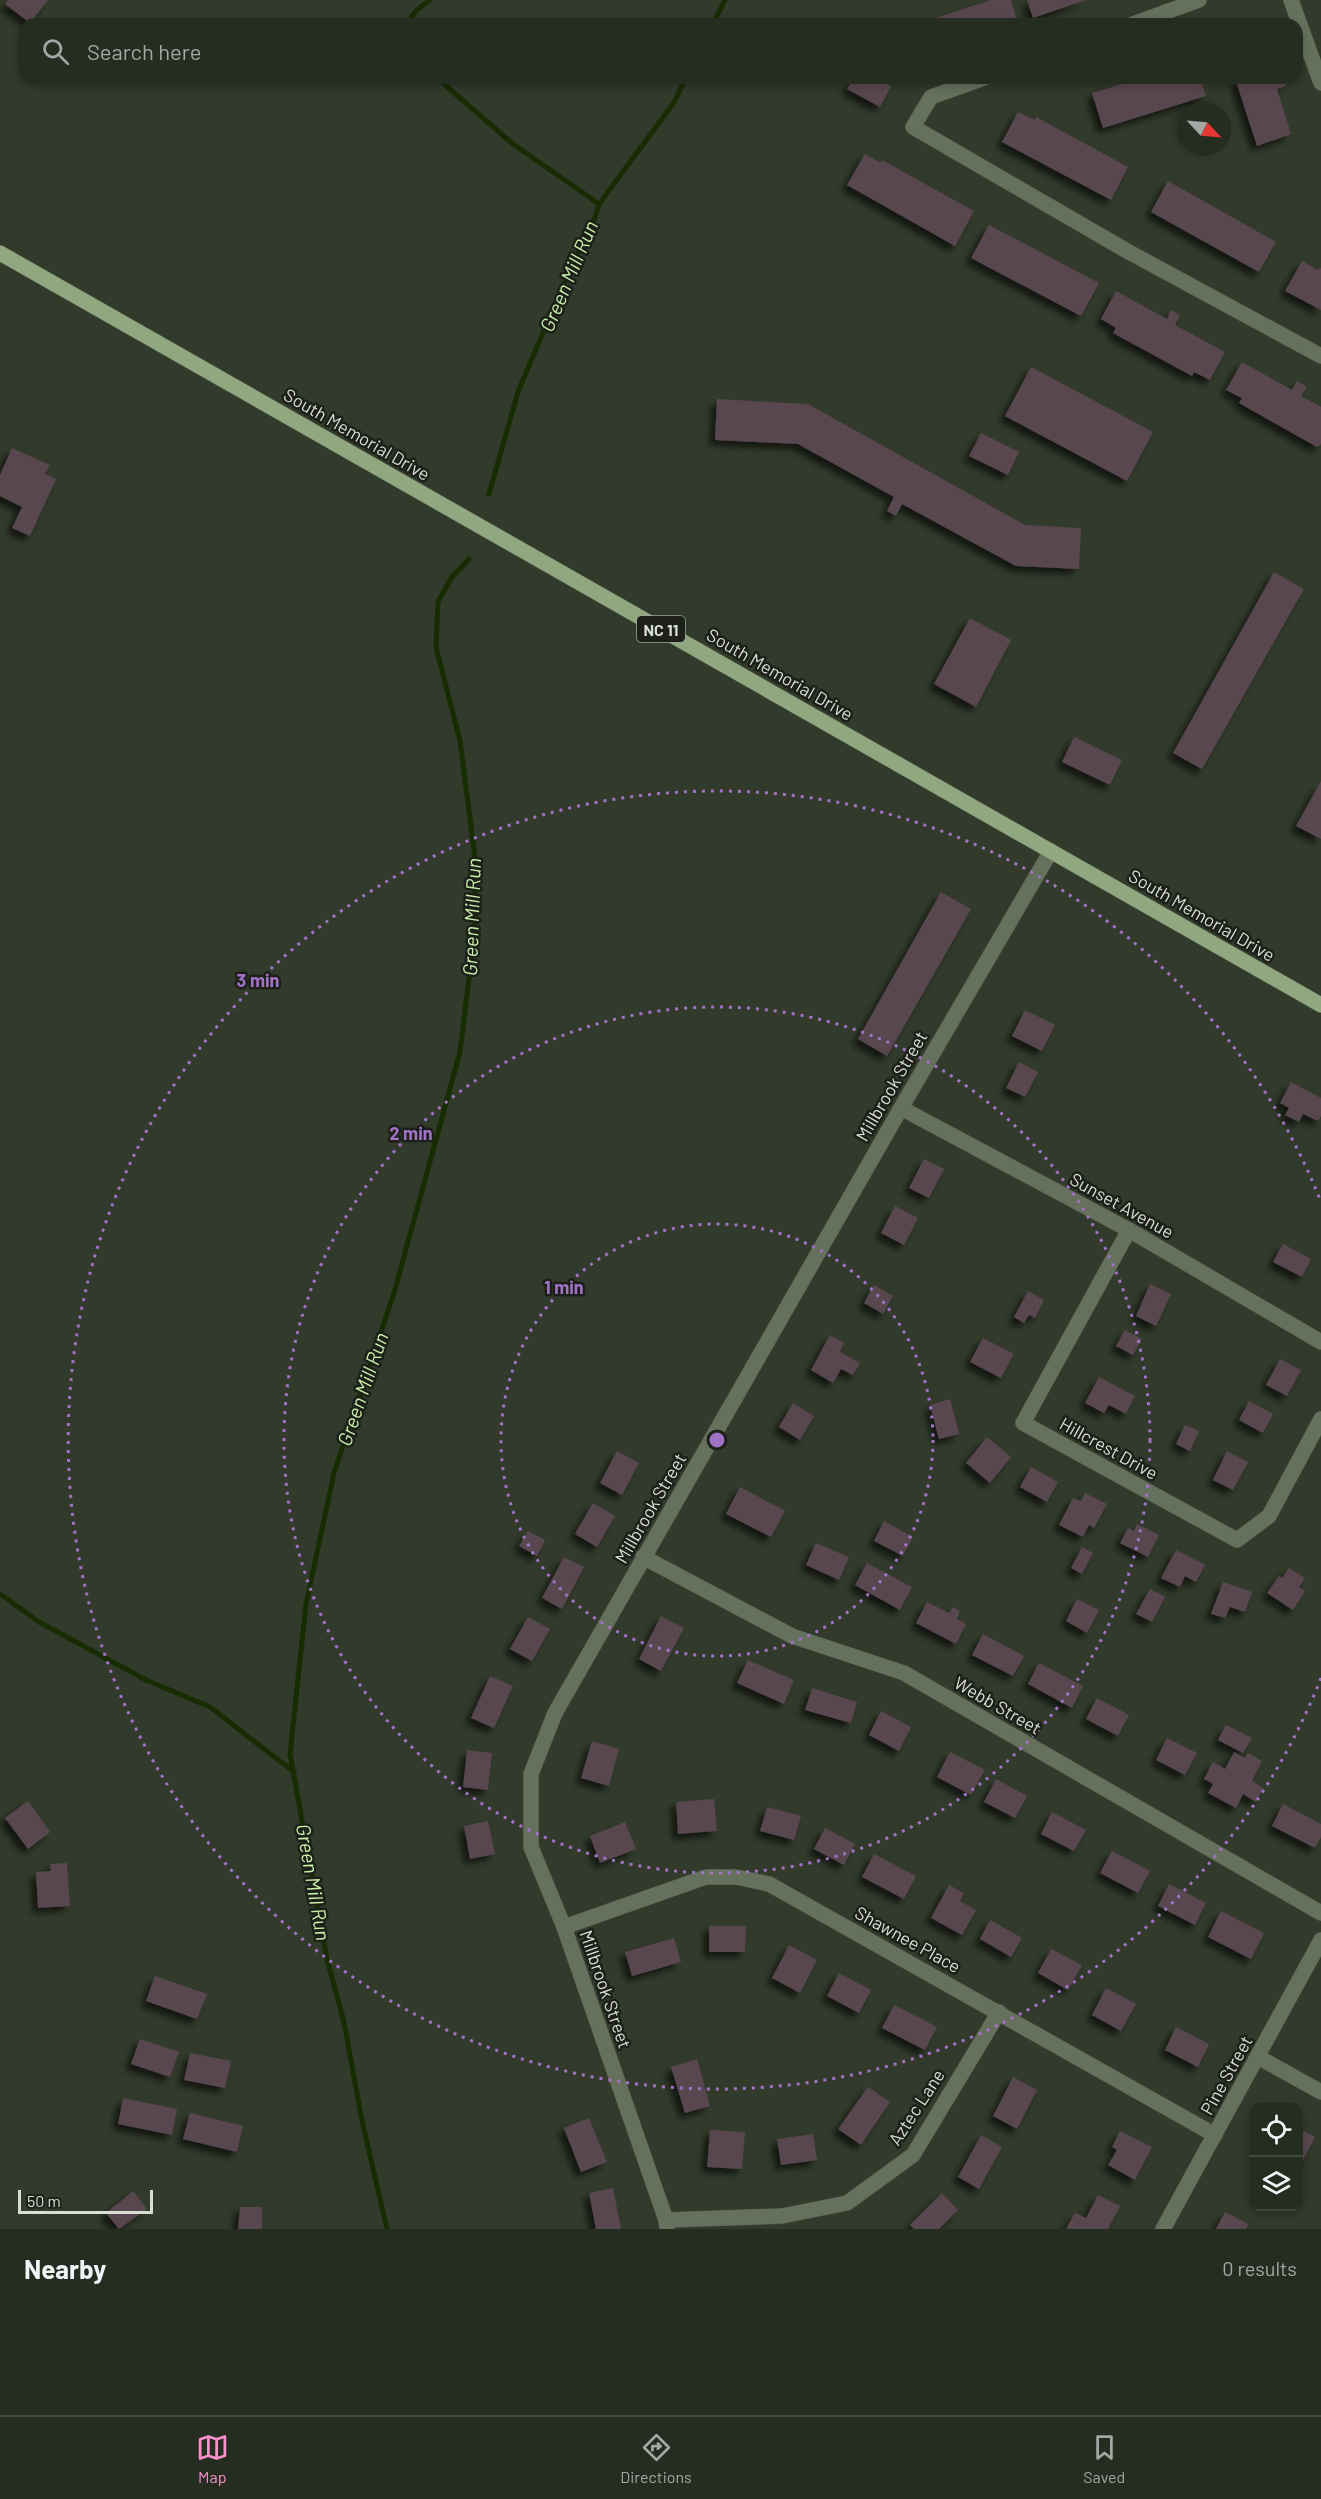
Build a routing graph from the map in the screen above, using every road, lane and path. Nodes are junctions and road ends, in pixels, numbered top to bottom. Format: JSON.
{"nodes":[{"id":1,"x":1199,"y":0,"type":"edge"},
{"id":2,"x":1291,"y":0,"type":"edge"},
{"id":3,"x":1150,"y":18,"type":"edge"},
{"id":4,"x":1298,"y":18,"type":"edge"},
{"id":5,"x":1303,"y":33,"type":"edge"},
{"id":6,"x":1321,"y":83,"type":"edge"},
{"id":7,"x":967,"y":84,"type":"edge"},
{"id":8,"x":0,"y":253,"type":"edge"},
{"id":9,"x":1321,"y":356,"type":"edge"},
{"id":10,"x":1051,"y":851,"type":"junction"},
{"id":11,"x":1321,"y":1005,"type":"edge"},
{"id":12,"x":901,"y":1108,"type":"junction"},
{"id":13,"x":1129,"y":1230,"type":"junction"},
{"id":14,"x":1321,"y":1342,"type":"edge"},
{"id":15,"x":1321,"y":1419,"type":"edge"},
{"id":16,"x":644,"y":1557,"type":"junction"},
{"id":17,"x":1321,"y":1913,"type":"edge"},
{"id":18,"x":564,"y":1927,"type":"junction"},
{"id":19,"x":1321,"y":1940,"type":"edge"},
{"id":20,"x":999,"y":2012,"type":"junction"},
{"id":21,"x":1258,"y":2057,"type":"junction"},
{"id":22,"x":1321,"y":2092,"type":"edge"},
{"id":23,"x":1215,"y":2135,"type":"junction"},
{"id":24,"x":667,"y":2224,"type":"edge"},
{"id":25,"x":1163,"y":2229,"type":"edge"}],
"edges":[{"from":1,"to":3,"type":"street"},
{"from":2,"to":4,"type":"street"},
{"from":5,"to":6,"type":"street"},
{"from":7,"to":9,"type":"street"},
{"from":8,"to":10,"type":"main road","name":"South Memorial Drive","number":"NC 11"},
{"from":10,"to":11,"type":"main road","name":"South Memorial Drive","number":"NC 11"},
{"from":10,"to":12,"type":"street","name":"Millbrook Street"},
{"from":12,"to":13,"type":"street","name":"Sunset Avenue"},
{"from":12,"to":16,"type":"street","name":"Millbrook Street"},
{"from":13,"to":14,"type":"street","name":"Sunset Avenue"},
{"from":13,"to":15,"type":"street","name":"Hillcrest Drive"},
{"from":16,"to":17,"type":"street","name":"Webb Street"},
{"from":16,"to":18,"type":"street","name":"Millbrook Street"},
{"from":18,"to":20,"type":"street","name":"Shawnee Place"},
{"from":18,"to":24,"type":"street","name":"Millbrook Street"},
{"from":19,"to":21,"type":"street","name":"Pine Street"},
{"from":20,"to":23,"type":"street","name":"Shawnee Place"},
{"from":20,"to":24,"type":"street","name":"Aztec Lane"},
{"from":21,"to":22,"type":"street"},
{"from":21,"to":23,"type":"street","name":"Pine Street"},
{"from":23,"to":25,"type":"street","name":"Pine Street"}]}
